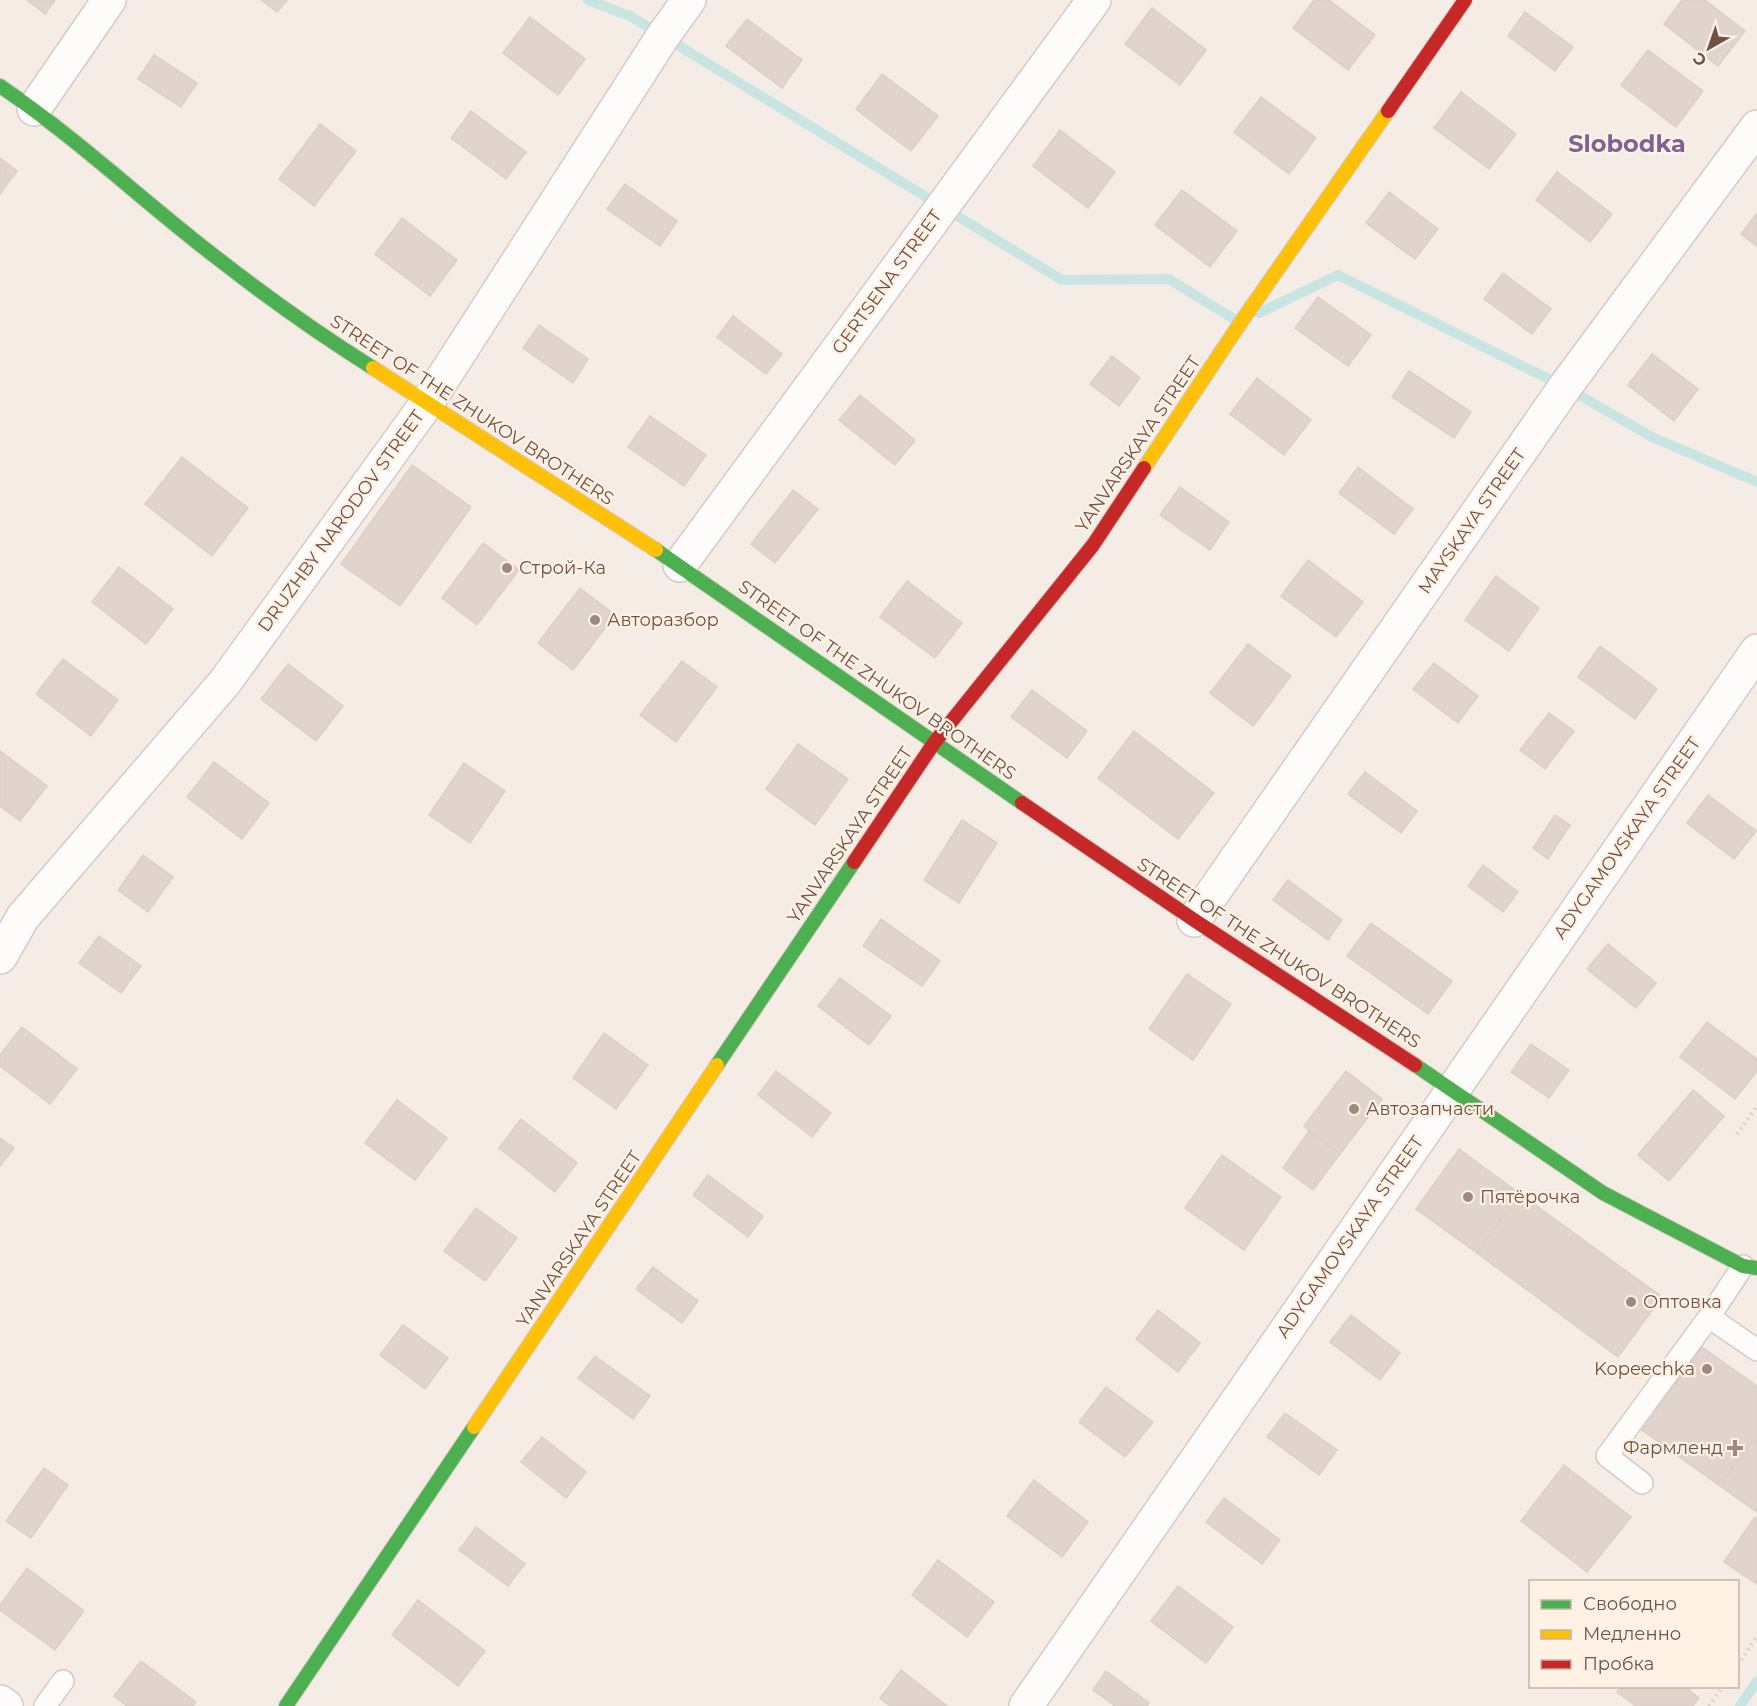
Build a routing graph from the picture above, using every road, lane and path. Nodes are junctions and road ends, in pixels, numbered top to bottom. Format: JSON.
{"nodes":[{"id":1,"x":109,"y":0,"type":"edge"},
{"id":2,"x":689,"y":0,"type":"edge"},
{"id":3,"x":1094,"y":0,"type":"edge"},
{"id":4,"x":1465,"y":0,"type":"edge"},
{"id":5,"x":0,"y":86,"type":"edge"},
{"id":6,"x":34,"y":109,"type":"junction"},
{"id":7,"x":1757,"y":127,"type":"edge"},
{"id":8,"x":427,"y":403,"type":"junction"},
{"id":9,"x":680,"y":565,"type":"junction"},
{"id":10,"x":1757,"y":651,"type":"edge"},
{"id":11,"x":934,"y":743,"type":"junction"},
{"id":12,"x":1194,"y":920,"type":"junction"},
{"id":13,"x":0,"y":957,"type":"edge"},
{"id":14,"x":1452,"y":1089,"type":"junction"},
{"id":15,"x":1757,"y":1106,"type":"edge"},
{"id":16,"x":1737,"y":1134,"type":"dead end"},
{"id":17,"x":1750,"y":1267,"type":"edge"},
{"id":18,"x":1709,"y":1317,"type":"junction"},
{"id":19,"x":1757,"y":1350,"type":"edge"},
{"id":20,"x":1642,"y":1483,"type":"dead end"},
{"id":21,"x":1757,"y":1636,"type":"edge"},
{"id":22,"x":1739,"y":1662,"type":"edge"},
{"id":23,"x":63,"y":1681,"type":"dead end"},
{"id":24,"x":1722,"y":1688,"type":"edge"},
{"id":25,"x":0,"y":1702,"type":"edge"},
{"id":26,"x":6,"y":1706,"type":"edge"},
{"id":27,"x":45,"y":1706,"type":"edge"},
{"id":28,"x":285,"y":1706,"type":"edge"},
{"id":29,"x":1026,"y":1706,"type":"edge"},
{"id":30,"x":1709,"y":1706,"type":"edge"}],
"edges":[{"from":1,"to":6,"type":"street"},
{"from":2,"to":8,"type":"street","name":"DRUZHBY NARODOV STREET"},
{"from":3,"to":9,"type":"street","name":"GERTSENA STREET"},
{"from":4,"to":11,"type":"street","name":"YANVARSKAYA STREET"},
{"from":5,"to":6,"type":"street","name":"STREET OF THE ZHUKOV BROTHERS"},
{"from":6,"to":8,"type":"street","name":"STREET OF THE ZHUKOV BROTHERS"},
{"from":7,"to":12,"type":"street","name":"MAYSKAYA STREET"},
{"from":8,"to":9,"type":"street","name":"STREET OF THE ZHUKOV BROTHERS"},
{"from":8,"to":13,"type":"street","name":"DRUZHBY NARODOV STREET"},
{"from":9,"to":11,"type":"street","name":"STREET OF THE ZHUKOV BROTHERS"},
{"from":10,"to":14,"type":"street","name":"ADYGAMOVSKAYA STREET"},
{"from":11,"to":12,"type":"street","name":"STREET OF THE ZHUKOV BROTHERS"},
{"from":11,"to":28,"type":"street","name":"YANVARSKAYA STREET"},
{"from":12,"to":14,"type":"street","name":"STREET OF THE ZHUKOV BROTHERS"},
{"from":14,"to":17,"type":"street","name":"STREET OF THE ZHUKOV BROTHERS"},
{"from":14,"to":29,"type":"street","name":"ADYGAMOVSKAYA STREET"},
{"from":15,"to":16,"type":"path"},
{"from":17,"to":18,"type":"lane"},
{"from":18,"to":19,"type":"lane"},
{"from":18,"to":20,"type":"lane"},
{"from":21,"to":22,"type":"path"},
{"from":23,"to":27,"type":"lane"},
{"from":24,"to":30,"type":"path"},
{"from":25,"to":26,"type":"street"}]}
